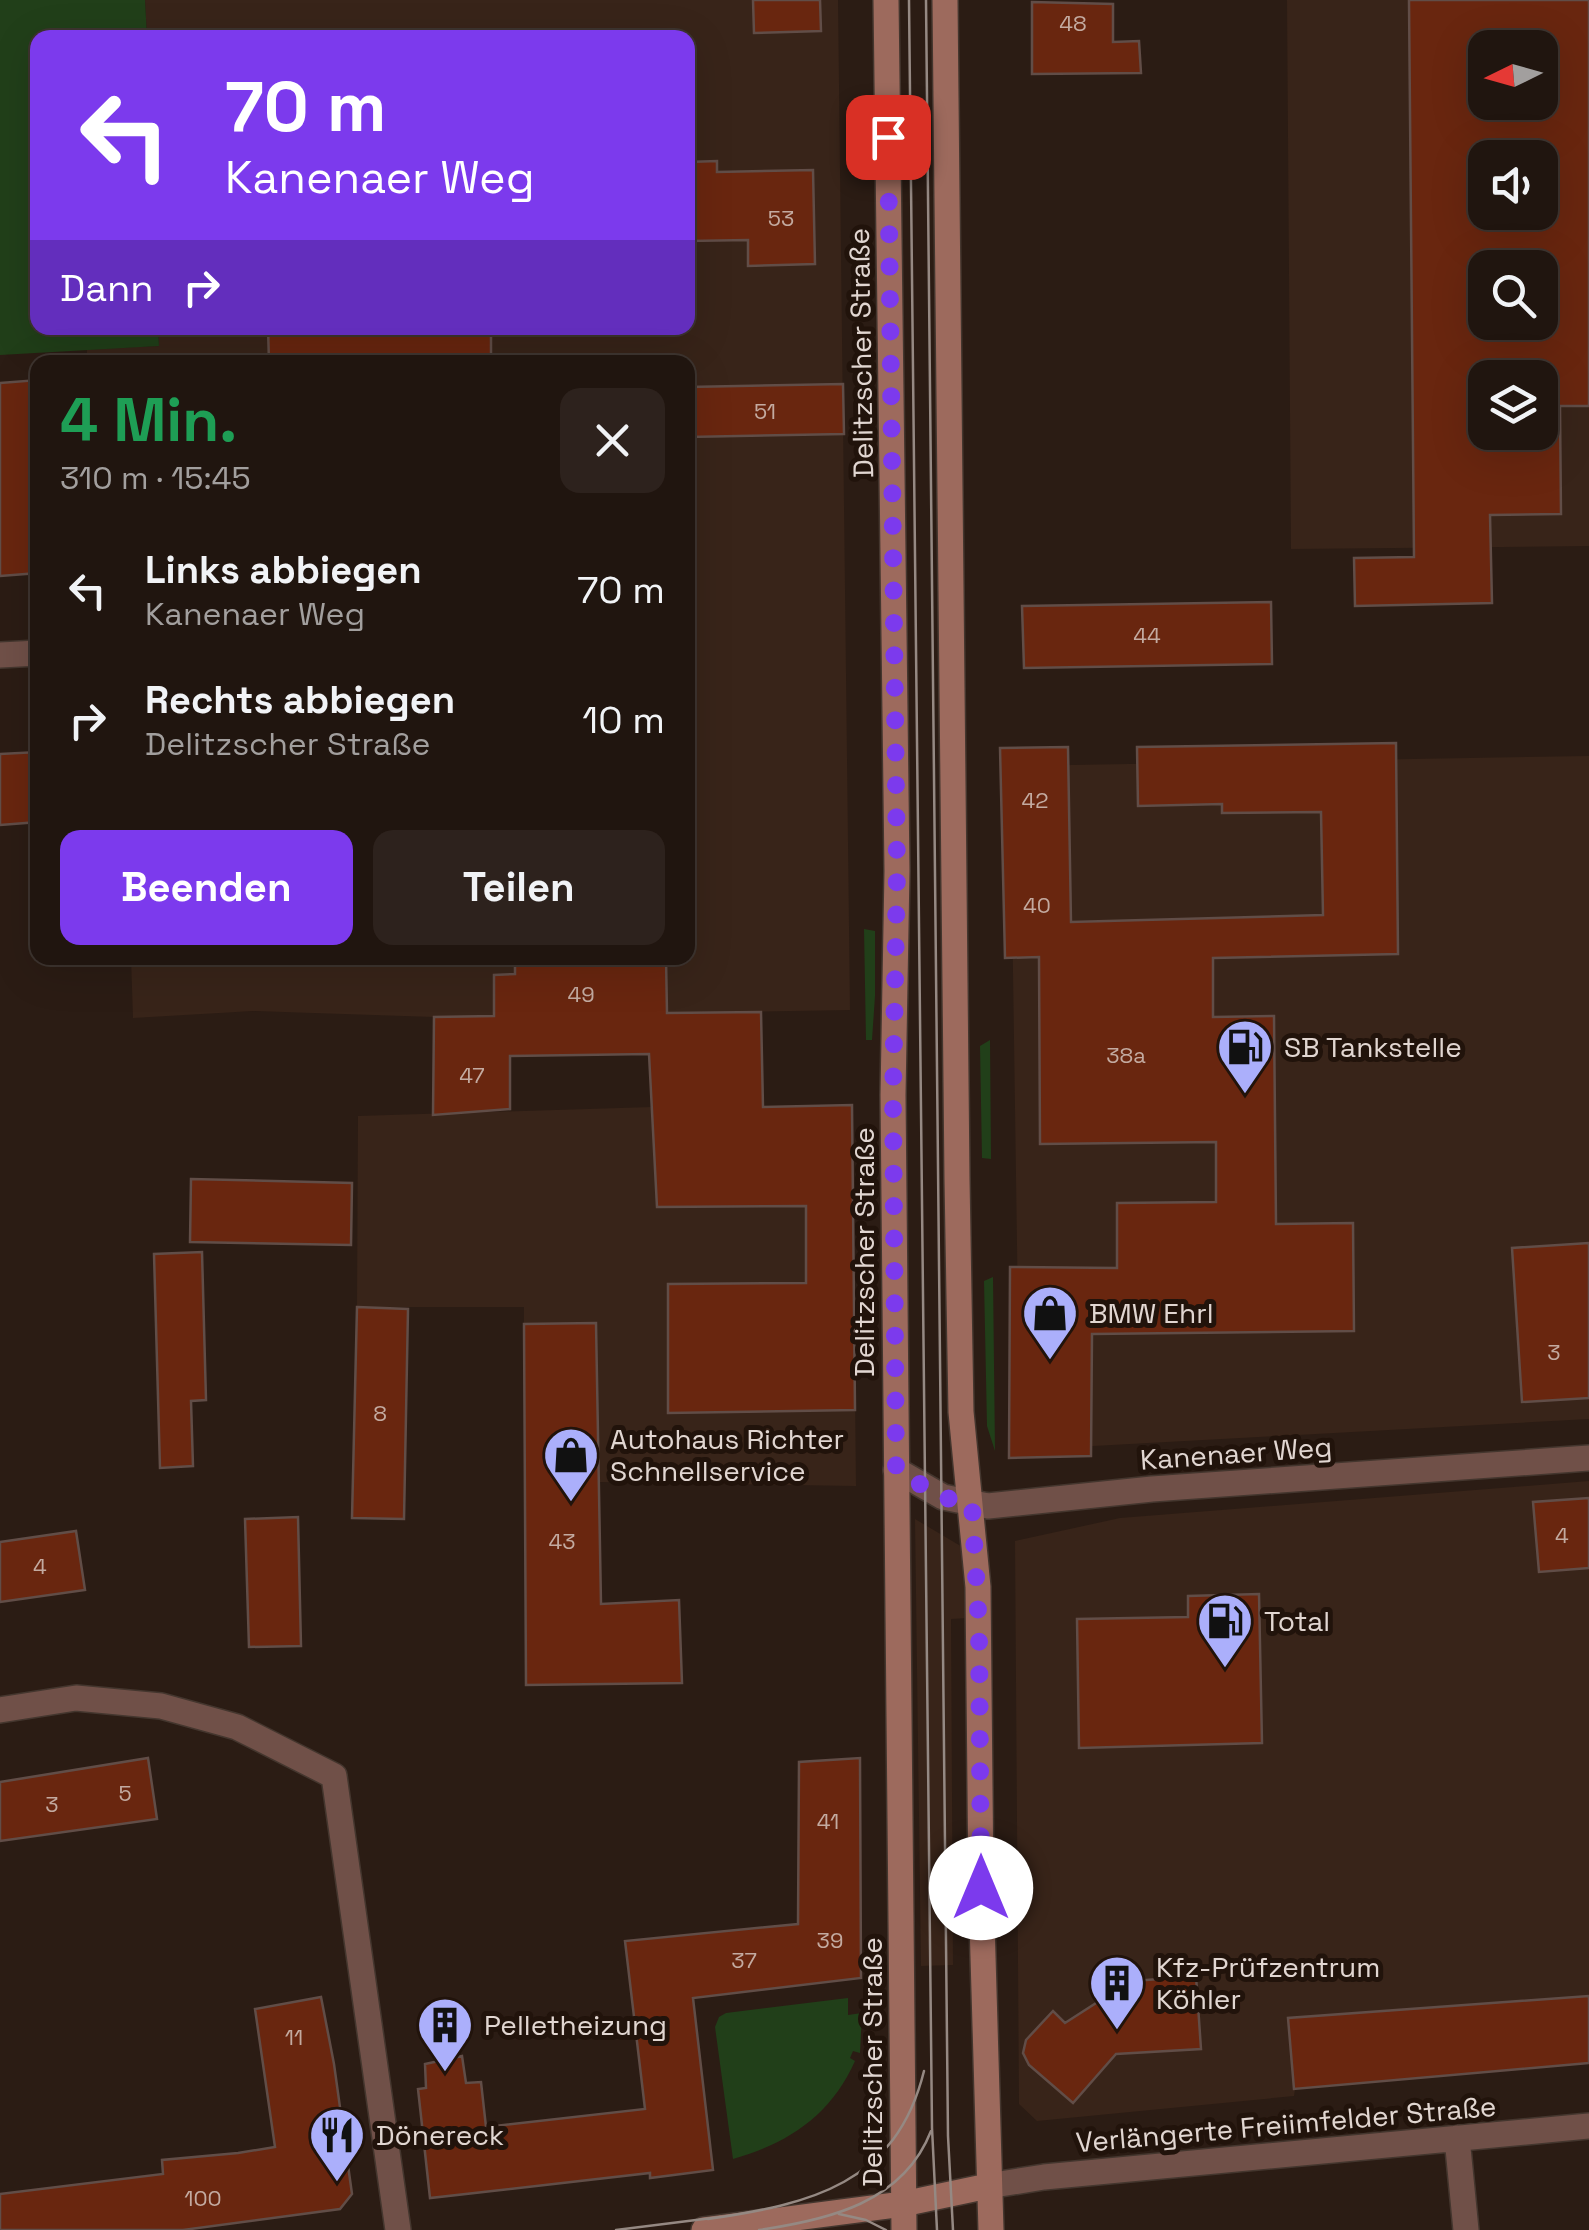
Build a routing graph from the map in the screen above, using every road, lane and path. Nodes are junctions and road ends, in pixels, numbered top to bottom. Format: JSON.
{"nodes":[{"id":1,"x":886,"y":0,"type":"edge"},
{"id":2,"x":945,"y":0,"type":"edge"},
{"id":3,"x":30,"y":653,"type":"edge"},
{"id":4,"x":0,"y":656,"type":"edge"},
{"id":5,"x":1589,"y":1458,"type":"edge"},
{"id":6,"x":896,"y":1470,"type":"junction"},
{"id":7,"x":972,"y":1504,"type":"junction"},
{"id":8,"x":0,"y":1710,"type":"edge"},
{"id":9,"x":1589,"y":2126,"type":"edge"},
{"id":10,"x":1457,"y":2138,"type":"junction"},
{"id":11,"x":988,"y":2186,"type":"junction"},
{"id":12,"x":904,"y":2217,"type":"edge"},
{"id":13,"x":398,"y":2230,"type":"edge"},
{"id":14,"x":704,"y":2230,"type":"edge"},
{"id":15,"x":991,"y":2230,"type":"edge"},
{"id":16,"x":1466,"y":2230,"type":"edge"}],
"edges":[{"from":1,"to":6,"type":"main road","name":"Delitzscher Straße"},
{"from":2,"to":7,"type":"main road"},
{"from":3,"to":4,"type":"street"},
{"from":5,"to":7,"type":"street","name":"Kanenaer Weg"},
{"from":6,"to":7,"type":"street","name":"Kanenaer Weg"},
{"from":6,"to":12,"type":"main road","name":"Delitzscher Straße"},
{"from":7,"to":11,"type":"main road"},
{"from":8,"to":13,"type":"street"},
{"from":9,"to":10,"type":"street","name":"Verlängerte Freiimfelder Straße"},
{"from":10,"to":11,"type":"street","name":"Verlängerte Freiimfelder Straße"},
{"from":10,"to":16,"type":"street"},
{"from":11,"to":12,"type":"main road","name":"Delitzscher Straße"},
{"from":11,"to":15,"type":"main road"},
{"from":12,"to":14,"type":"main road"}]}
